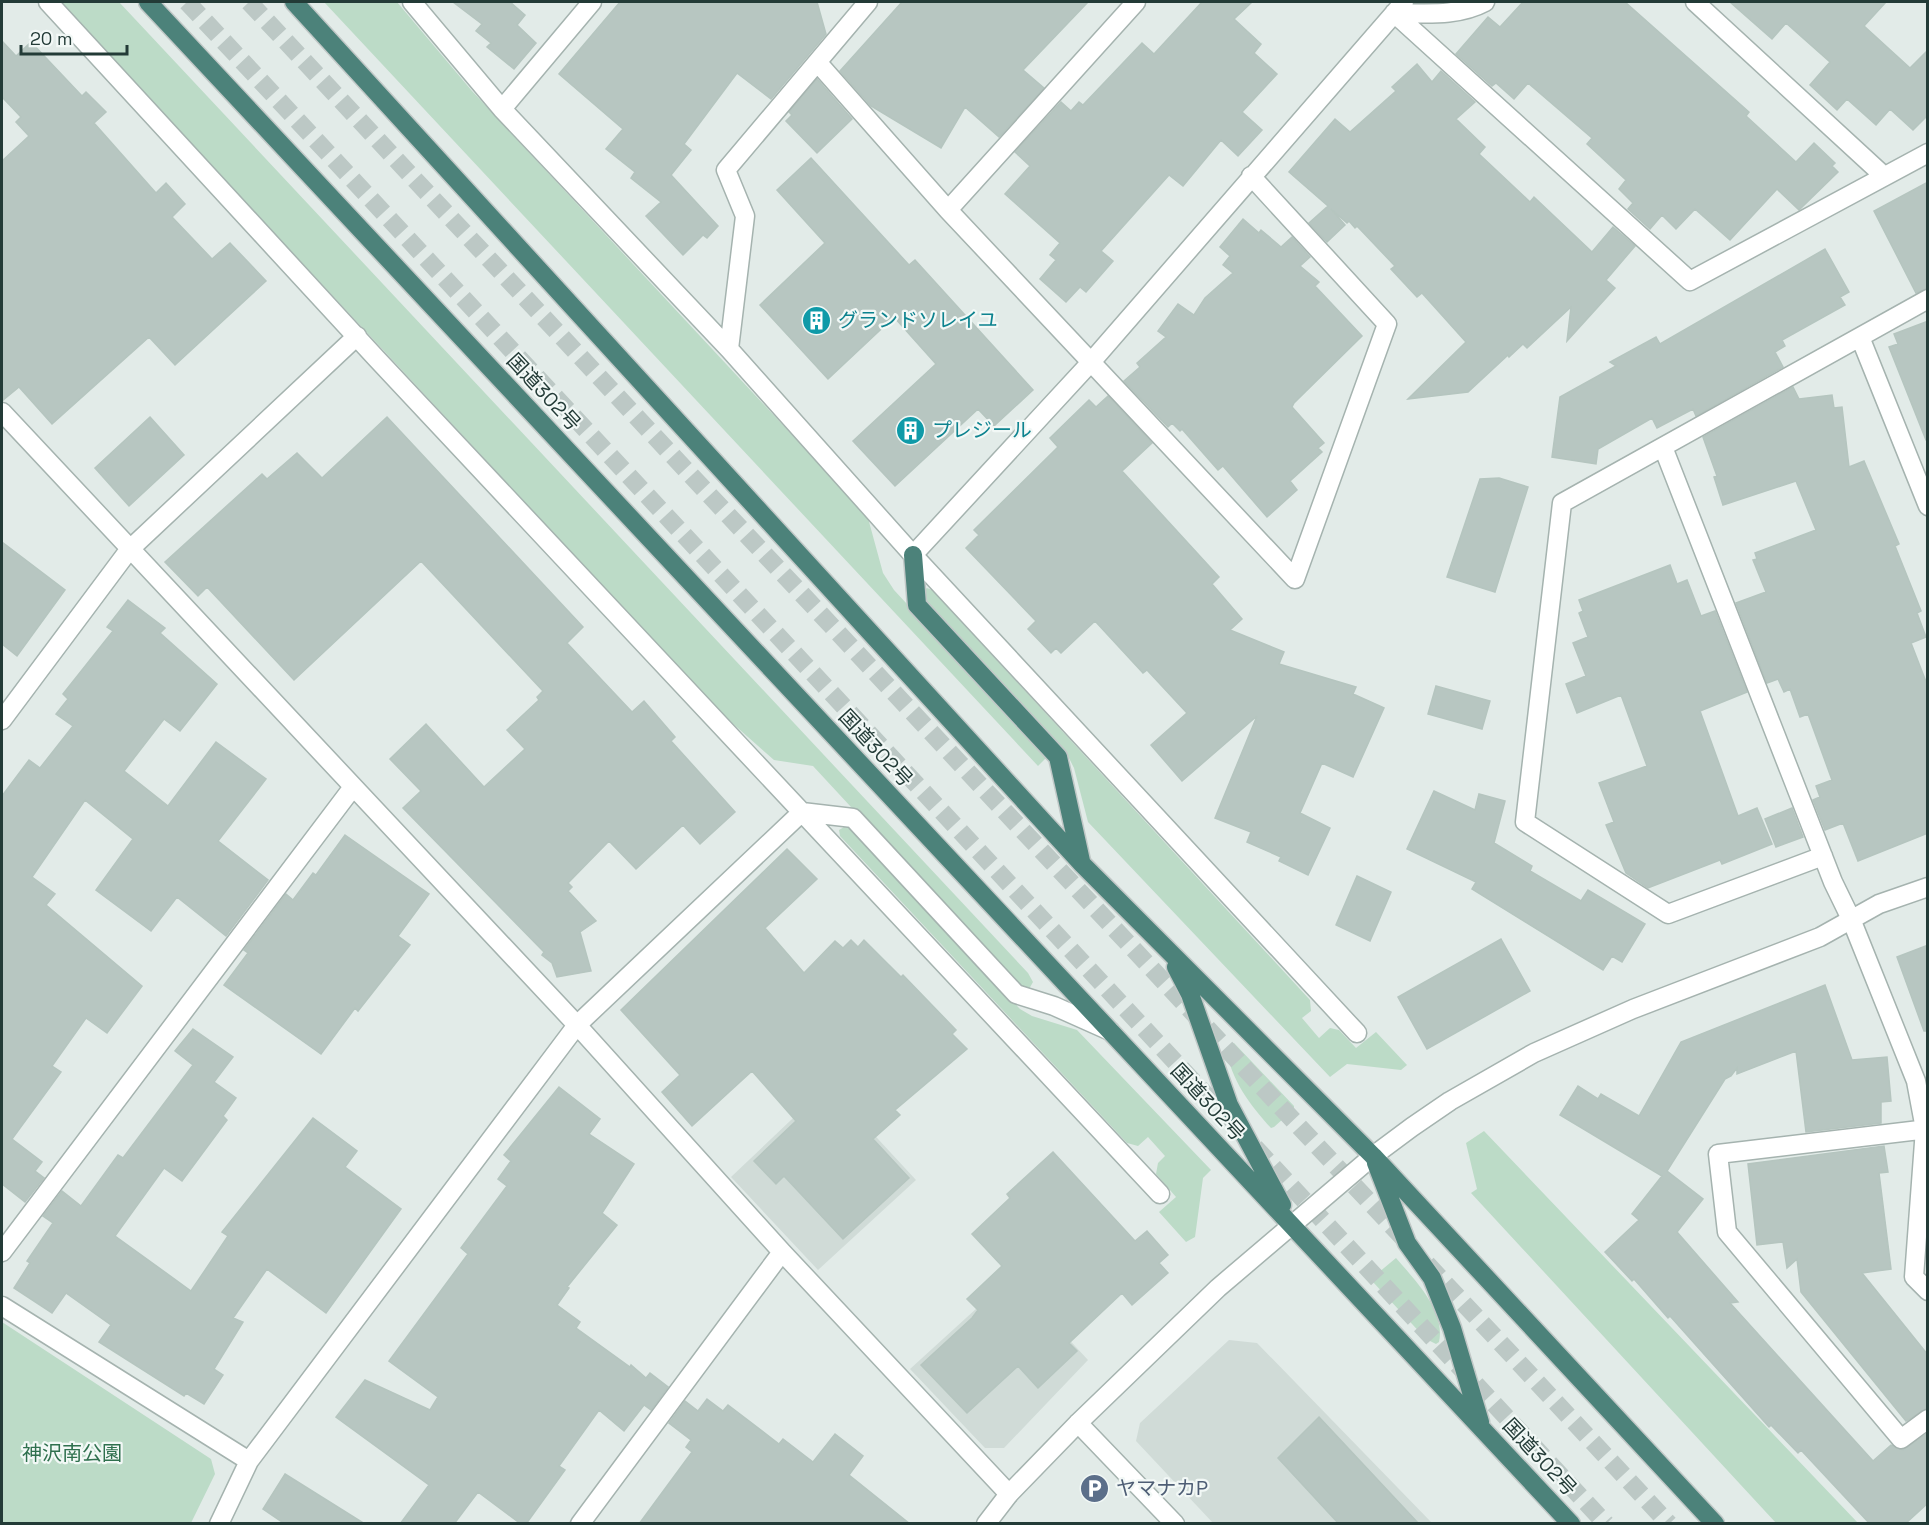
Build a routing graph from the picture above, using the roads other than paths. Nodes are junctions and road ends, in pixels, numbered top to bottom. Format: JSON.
{"nodes":[{"id":1,"x":48,"y":2,"type":"edge"},
{"id":2,"x":148,"y":2,"type":"edge"},
{"id":3,"x":294,"y":2,"type":"edge"},
{"id":4,"x":412,"y":2,"type":"edge"},
{"id":5,"x":592,"y":2,"type":"edge"},
{"id":6,"x":868,"y":2,"type":"edge"},
{"id":7,"x":1136,"y":2,"type":"edge"},
{"id":8,"x":1485,"y":2,"type":"edge"},
{"id":9,"x":1695,"y":2,"type":"edge"},
{"id":10,"x":1399,"y":7,"type":"edge"},
{"id":11,"x":818,"y":63,"type":"junction"},
{"id":12,"x":502,"y":109,"type":"junction"},
{"id":13,"x":1928,"y":153,"type":"edge"},
{"id":14,"x":1251,"y":176,"type":"junction"},
{"id":15,"x":1884,"y":176,"type":"junction"},
{"id":16,"x":948,"y":210,"type":"junction"},
{"id":17,"x":1928,"y":299,"type":"edge"},
{"id":18,"x":357,"y":336,"type":"junction"},
{"id":19,"x":1860,"y":337,"type":"junction"},
{"id":20,"x":729,"y":349,"type":"junction"},
{"id":21,"x":1092,"y":361,"type":"junction"},
{"id":22,"x":2,"y":412,"type":"edge"},
{"id":23,"x":1663,"y":447,"type":"junction"},
{"id":24,"x":1928,"y":506,"type":"edge"},
{"id":25,"x":129,"y":550,"type":"junction"},
{"id":26,"x":914,"y":555,"type":"junction"},
{"id":27,"x":2,"y":720,"type":"edge"},
{"id":28,"x":353,"y":787,"type":"junction"},
{"id":29,"x":802,"y":812,"type":"junction"},
{"id":30,"x":1823,"y":856,"type":"junction"},
{"id":31,"x":1082,"y":864,"type":"junction"},
{"id":32,"x":1928,"y":887,"type":"edge"},
{"id":33,"x":1851,"y":920,"type":"junction"},
{"id":34,"x":1162,"y":946,"type":"junction"},
{"id":35,"x":577,"y":1025,"type":"junction"},
{"id":36,"x":1110,"y":1031,"type":"junction"},
{"id":37,"x":1357,"y":1034,"type":"dead end"},
{"id":38,"x":1926,"y":1129,"type":"edge"},
{"id":39,"x":1373,"y":1155,"type":"junction"},
{"id":40,"x":1160,"y":1194,"type":"dead end"},
{"id":41,"x":1292,"y":1225,"type":"junction"},
{"id":42,"x":2,"y":1252,"type":"edge"},
{"id":43,"x":782,"y":1252,"type":"junction"},
{"id":44,"x":1928,"y":1291,"type":"edge"},
{"id":45,"x":2,"y":1306,"type":"edge"},
{"id":46,"x":1928,"y":1419,"type":"edge"},
{"id":47,"x":1078,"y":1423,"type":"junction"},
{"id":48,"x":1480,"y":1425,"type":"junction"},
{"id":49,"x":249,"y":1461,"type":"junction"},
{"id":50,"x":1009,"y":1494,"type":"junction"},
{"id":51,"x":219,"y":1524,"type":"edge"},
{"id":52,"x":580,"y":1524,"type":"edge"},
{"id":53,"x":986,"y":1524,"type":"edge"},
{"id":54,"x":1175,"y":1524,"type":"edge"},
{"id":55,"x":1571,"y":1524,"type":"edge"},
{"id":56,"x":1715,"y":1524,"type":"edge"}],
"edges":[{"from":1,"to":18,"type":"street"},
{"from":2,"to":36,"type":"highway","name":"国道302号"},
{"from":3,"to":31,"type":"highway"},
{"from":4,"to":12,"type":"street"},
{"from":5,"to":12,"type":"street"},
{"from":6,"to":11,"type":"street"},
{"from":7,"to":16,"type":"street"},
{"from":8,"to":10,"type":"street"},
{"from":9,"to":15,"type":"street"},
{"from":10,"to":14,"type":"street"},
{"from":10,"to":15,"type":"street"},
{"from":11,"to":16,"type":"street"},
{"from":11,"to":20,"type":"street"},
{"from":12,"to":20,"type":"street"},
{"from":13,"to":15,"type":"street"},
{"from":14,"to":21,"type":"street"},
{"from":14,"to":21,"type":"street"},
{"from":16,"to":21,"type":"street"},
{"from":17,"to":19,"type":"street"},
{"from":18,"to":25,"type":"street"},
{"from":18,"to":29,"type":"street"},
{"from":19,"to":23,"type":"street"},
{"from":19,"to":24,"type":"street"},
{"from":20,"to":26,"type":"street"},
{"from":21,"to":26,"type":"street"},
{"from":22,"to":25,"type":"street"},
{"from":23,"to":30,"type":"street"},
{"from":23,"to":30,"type":"street"},
{"from":25,"to":27,"type":"street"},
{"from":25,"to":28,"type":"street"},
{"from":26,"to":31,"type":"highway"},
{"from":26,"to":37,"type":"street"},
{"from":28,"to":35,"type":"street"},
{"from":28,"to":42,"type":"street"},
{"from":29,"to":35,"type":"street"},
{"from":29,"to":36,"type":"street"},
{"from":29,"to":40,"type":"street"},
{"from":30,"to":33,"type":"street"},
{"from":31,"to":34,"type":"highway"},
{"from":32,"to":33,"type":"street"},
{"from":33,"to":38,"type":"street"},
{"from":33,"to":39,"type":"street"},
{"from":34,"to":39,"type":"highway"},
{"from":34,"to":41,"type":"highway"},
{"from":35,"to":43,"type":"street"},
{"from":35,"to":49,"type":"street"},
{"from":36,"to":41,"type":"highway","name":"国道302号"},
{"from":38,"to":44,"type":"street"},
{"from":38,"to":46,"type":"street"},
{"from":39,"to":41,"type":"street"},
{"from":39,"to":48,"type":"highway"},
{"from":39,"to":56,"type":"highway"},
{"from":41,"to":47,"type":"street"},
{"from":41,"to":48,"type":"highway","name":"国道302号"},
{"from":43,"to":50,"type":"street"},
{"from":43,"to":52,"type":"street"},
{"from":45,"to":49,"type":"street"},
{"from":47,"to":50,"type":"street"},
{"from":47,"to":54,"type":"street"},
{"from":48,"to":55,"type":"highway","name":"国道302号"},
{"from":49,"to":51,"type":"street"},
{"from":50,"to":53,"type":"street"}]}
